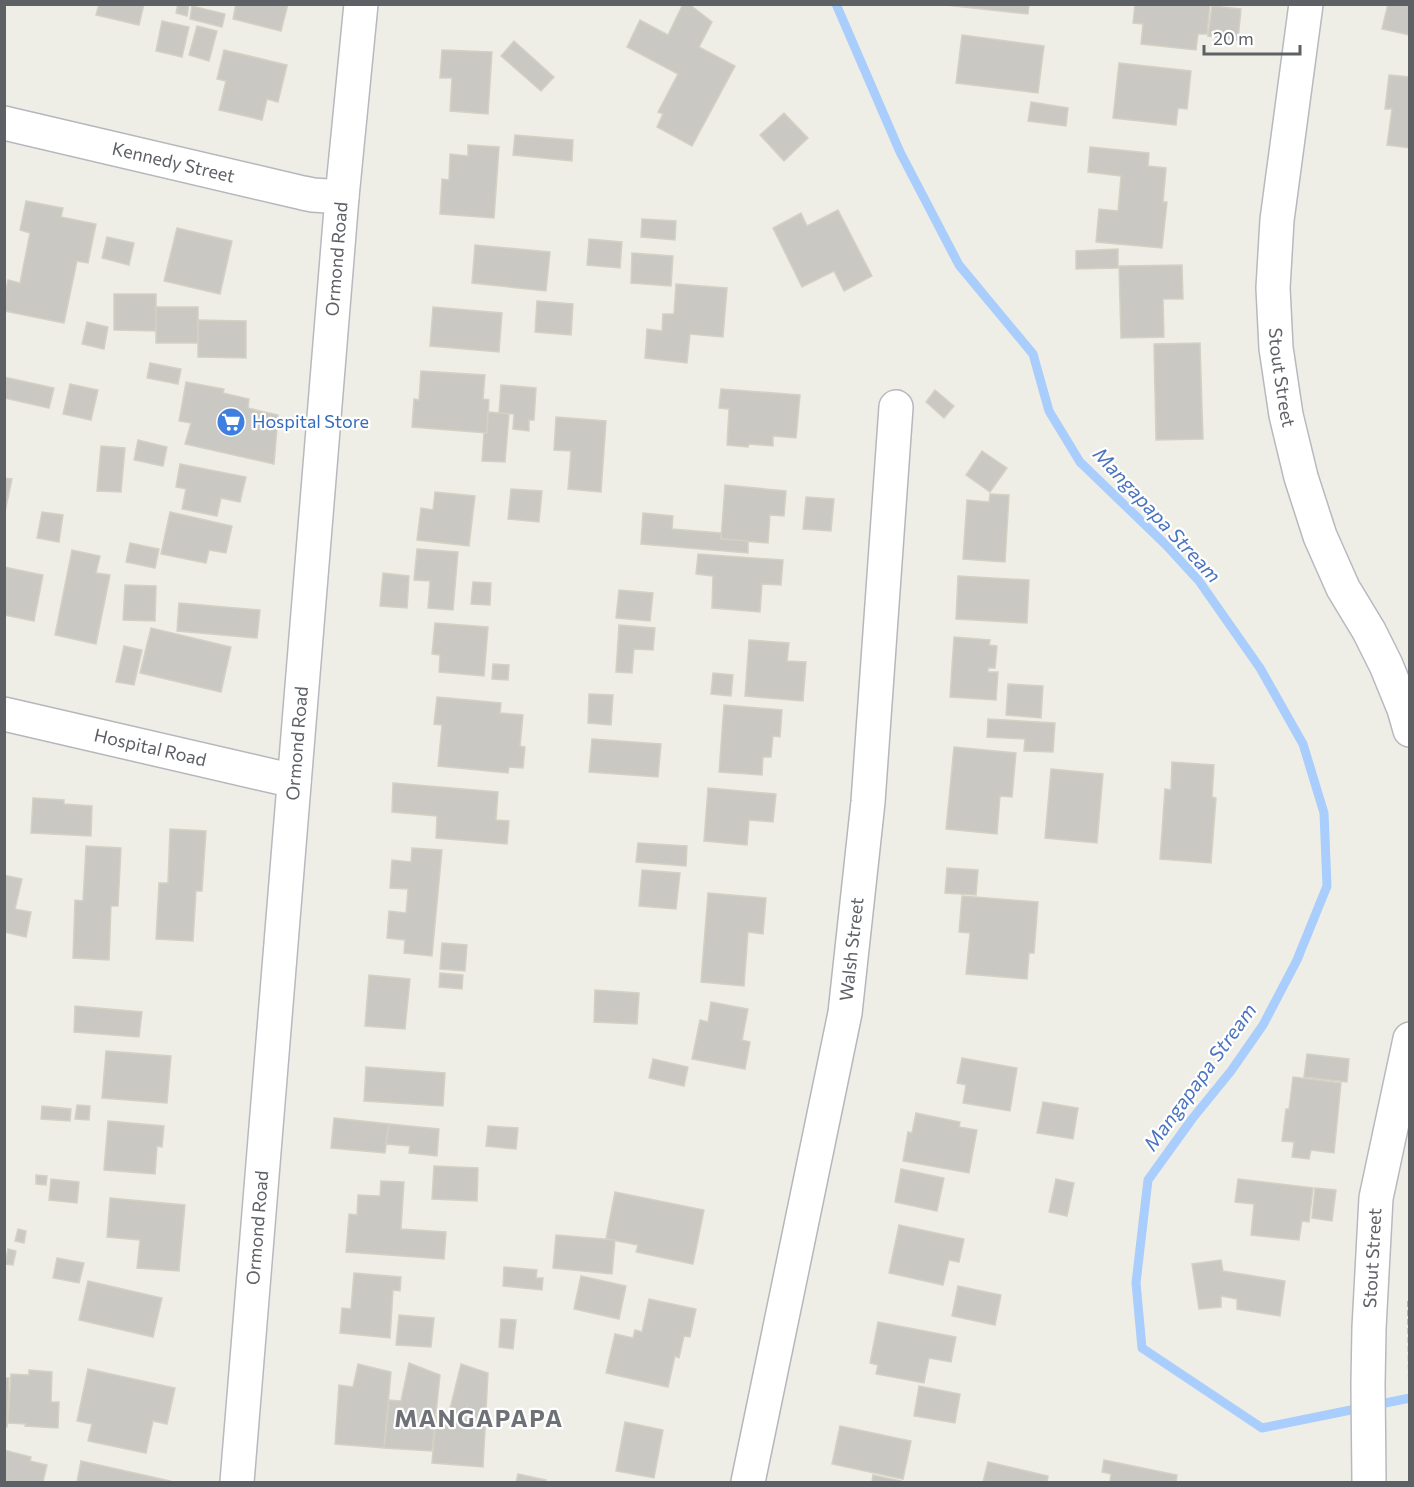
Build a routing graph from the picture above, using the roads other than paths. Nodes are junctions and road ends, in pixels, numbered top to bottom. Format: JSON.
{"nodes":[{"id":1,"x":361,"y":4,"type":"edge"},
{"id":2,"x":1306,"y":4,"type":"edge"},
{"id":3,"x":4,"y":123,"type":"edge"},
{"id":4,"x":342,"y":196,"type":"junction"},
{"id":5,"x":896,"y":407,"type":"dead end"},
{"id":6,"x":4,"y":714,"type":"edge"},
{"id":7,"x":1410,"y":730,"type":"edge"},
{"id":8,"x":294,"y":781,"type":"junction"},
{"id":9,"x":1410,"y":1039,"type":"edge"},
{"id":10,"x":1369,"y":1474,"type":"edge"},
{"id":11,"x":237,"y":1482,"type":"edge"},
{"id":12,"x":748,"y":1482,"type":"edge"}],
"edges":[{"from":1,"to":4,"type":"street","name":"Ormond Road"},
{"from":2,"to":7,"type":"street","name":"Stout Street"},
{"from":3,"to":4,"type":"street","name":"Kennedy Street"},
{"from":4,"to":8,"type":"street","name":"Ormond Road"},
{"from":5,"to":12,"type":"street","name":"Walsh Street"},
{"from":6,"to":8,"type":"street","name":"Hospital Road"},
{"from":8,"to":11,"type":"street","name":"Ormond Road"},
{"from":9,"to":10,"type":"street","name":"Stout Street"}]}
